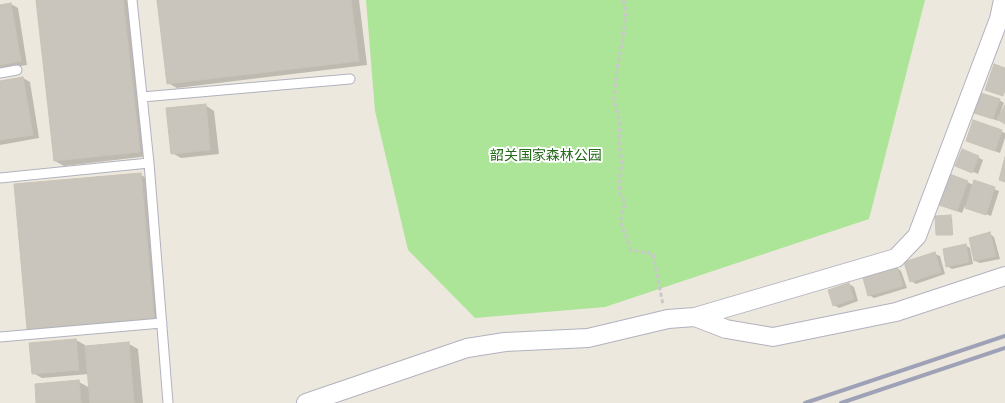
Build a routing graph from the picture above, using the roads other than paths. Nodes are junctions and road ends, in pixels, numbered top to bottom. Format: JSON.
{"nodes":[{"id":1,"x":132,"y":0,"type":"edge"},
{"id":2,"x":1003,"y":0,"type":"edge"},
{"id":3,"x":1002,"y":20,"type":"edge"},
{"id":4,"x":17,"y":70,"type":"dead end"},
{"id":5,"x":0,"y":73,"type":"edge"},
{"id":6,"x":350,"y":79,"type":"dead end"},
{"id":7,"x":142,"y":97,"type":"junction"},
{"id":8,"x":149,"y":162,"type":"junction"},
{"id":9,"x":0,"y":178,"type":"edge"},
{"id":10,"x":1005,"y":276,"type":"edge"},
{"id":11,"x":695,"y":317,"type":"junction"},
{"id":12,"x":162,"y":324,"type":"junction"},
{"id":13,"x":0,"y":336,"type":"edge"},
{"id":14,"x":168,"y":403,"type":"edge"},
{"id":15,"x":306,"y":403,"type":"edge"}],
"edges":[{"from":1,"to":7,"type":"lane"},
{"from":2,"to":3,"type":"street"},
{"from":3,"to":11,"type":"street"},
{"from":4,"to":5,"type":"lane"},
{"from":6,"to":7,"type":"lane"},
{"from":7,"to":8,"type":"lane"},
{"from":8,"to":9,"type":"lane"},
{"from":8,"to":12,"type":"lane"},
{"from":10,"to":11,"type":"street"},
{"from":11,"to":15,"type":"street"},
{"from":12,"to":13,"type":"lane"},
{"from":12,"to":14,"type":"lane"}]}
